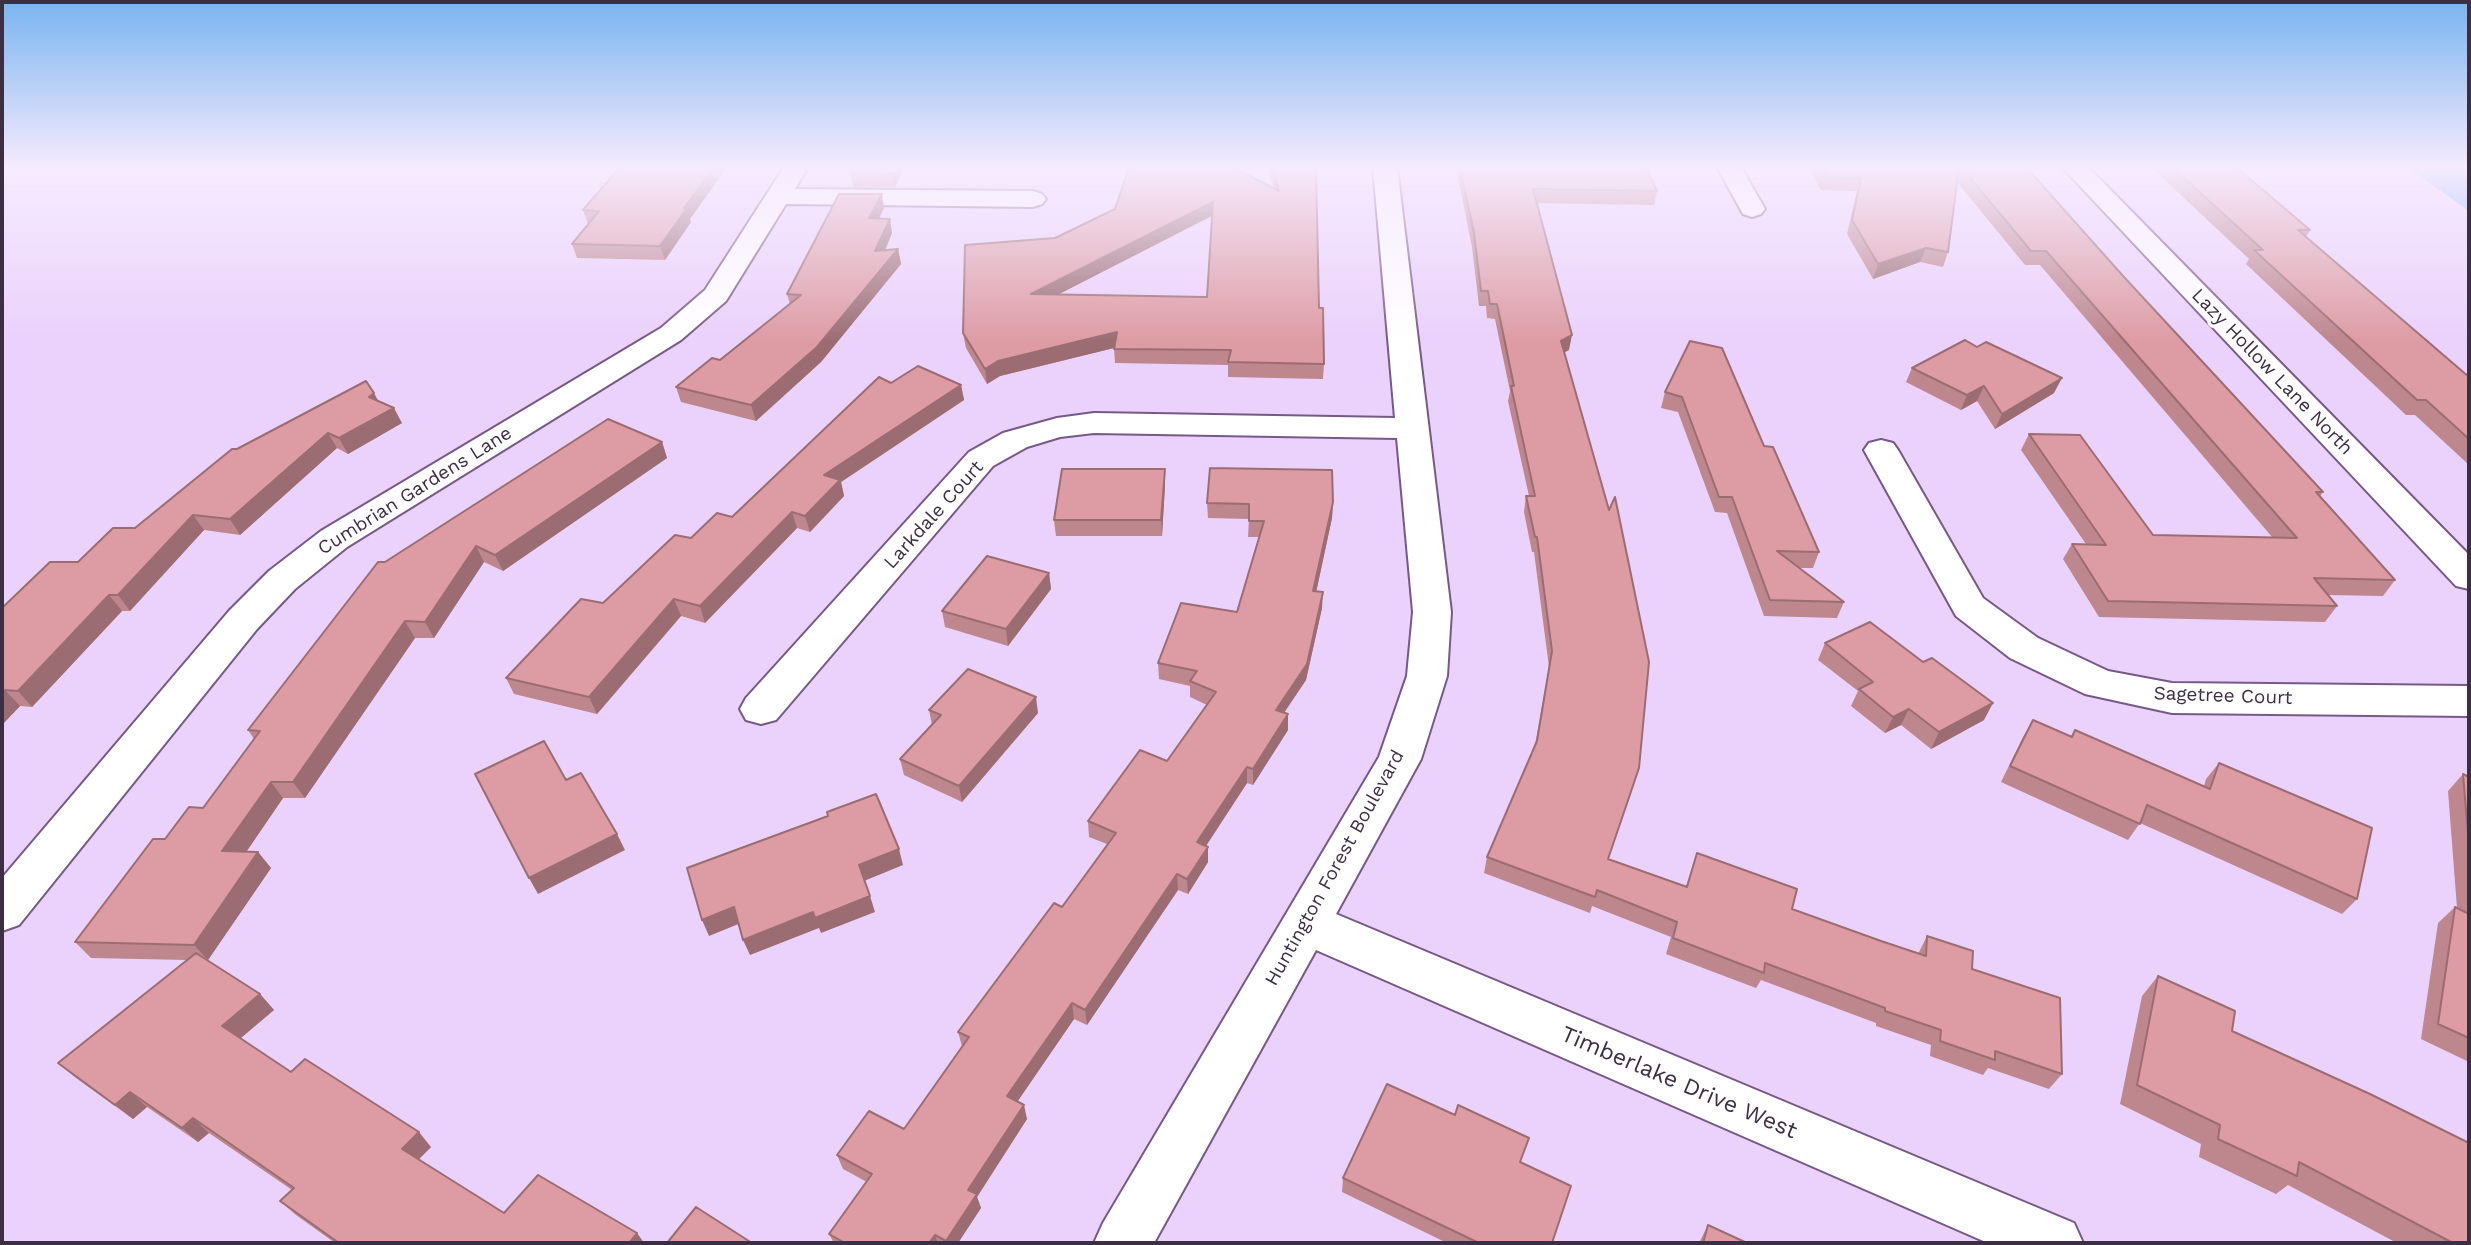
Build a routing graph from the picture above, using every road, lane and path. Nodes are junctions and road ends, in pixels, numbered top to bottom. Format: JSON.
{"nodes":[{"id":1,"x":760,"y":225,"type":"edge"},
{"id":2,"x":1391,"y":225,"type":"edge"},
{"id":3,"x":2130,"y":225,"type":"edge"},
{"id":4,"x":1413,"y":428,"type":"junction"},
{"id":5,"x":1881,"y":450,"type":"dead end"},
{"id":6,"x":2469,"y":577,"type":"edge"},
{"id":7,"x":2469,"y":701,"type":"edge"},
{"id":8,"x":761,"y":709,"type":"dead end"},
{"id":9,"x":2,"y":911,"type":"edge"},
{"id":10,"x":1305,"y":923,"type":"junction"},
{"id":11,"x":1123,"y":1243,"type":"edge"},
{"id":12,"x":2054,"y":1243,"type":"edge"}],
"edges":[{"from":1,"to":9,"type":"street","name":"Cumbrian Gardens Lane"},
{"from":2,"to":4,"type":"street","name":"Huntington Forest Boulevard"},
{"from":3,"to":6,"type":"street","name":"Lazy Hollow Lane North"},
{"from":4,"to":8,"type":"street","name":"Larkdale Court"},
{"from":4,"to":10,"type":"street","name":"Huntington Forest Boulevard"},
{"from":5,"to":7,"type":"street","name":"Sagetree Court"},
{"from":10,"to":11,"type":"street","name":"Huntington Forest Boulevard"},
{"from":10,"to":12,"type":"street","name":"Timberlake Drive West"}]}
